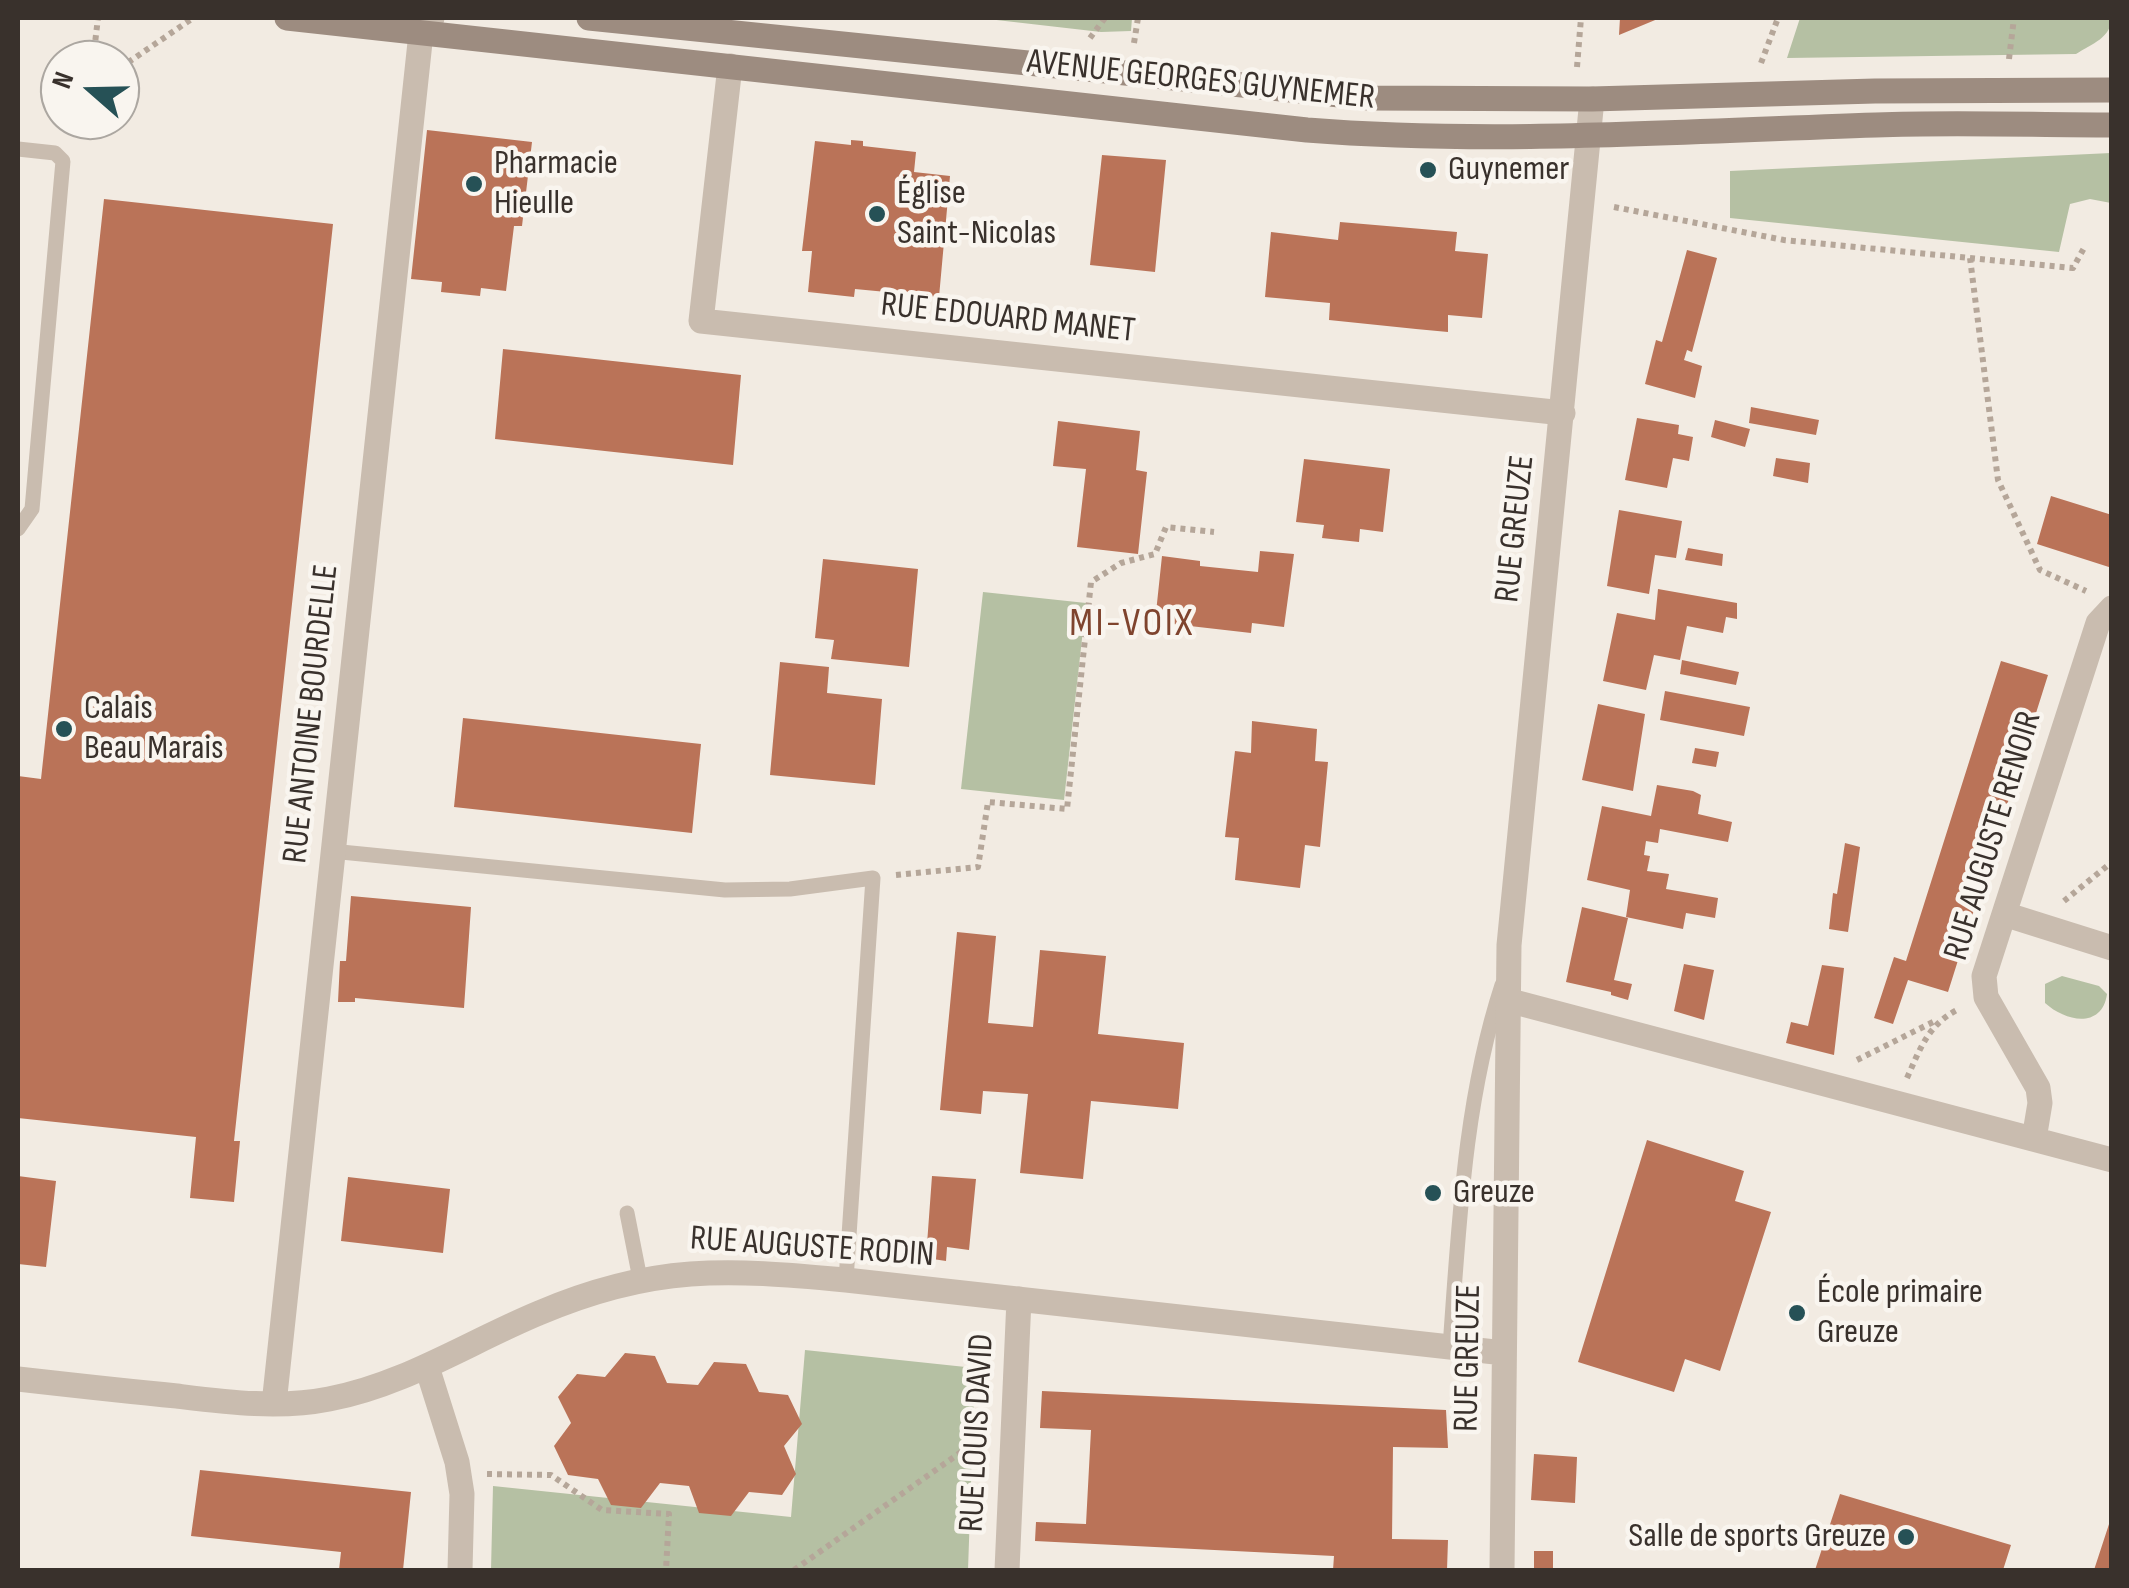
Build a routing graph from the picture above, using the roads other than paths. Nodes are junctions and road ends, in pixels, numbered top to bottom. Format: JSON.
{"nodes":[{"id":1,"x":288,"y":18,"type":"edge"},
{"id":2,"x":589,"y":18,"type":"edge"},
{"id":3,"x":421,"y":22,"type":"edge"},
{"id":4,"x":730,"y":66,"type":"junction"},
{"id":5,"x":2112,"y":90,"type":"edge"},
{"id":6,"x":1583,"y":98,"type":"junction"},
{"id":7,"x":2112,"y":125,"type":"edge"},
{"id":8,"x":1589,"y":134,"type":"junction"},
{"id":9,"x":18,"y":149,"type":"edge"},
{"id":10,"x":1563,"y":413,"type":"junction"},
{"id":11,"x":18,"y":529,"type":"edge"},
{"id":12,"x":2103,"y":601,"type":"edge"},
{"id":13,"x":332,"y":851,"type":"junction"},
{"id":14,"x":2004,"y":914,"type":"junction"},
{"id":15,"x":2112,"y":948,"type":"edge"},
{"id":16,"x":1508,"y":967,"type":"junction"},
{"id":17,"x":1507,"y":1000,"type":"junction"},
{"id":18,"x":2034,"y":1139,"type":"junction"},
{"id":19,"x":2112,"y":1160,"type":"edge"},
{"id":20,"x":627,"y":1213,"type":"dead end"},
{"id":21,"x":640,"y":1279,"type":"junction"},
{"id":22,"x":846,"y":1280,"type":"junction"},
{"id":23,"x":1019,"y":1299,"type":"junction"},
{"id":24,"x":1450,"y":1347,"type":"junction"},
{"id":25,"x":1504,"y":1353,"type":"junction"},
{"id":26,"x":427,"y":1367,"type":"junction"},
{"id":27,"x":18,"y":1379,"type":"edge"},
{"id":28,"x":274,"y":1404,"type":"junction"},
{"id":29,"x":460,"y":1570,"type":"edge"},
{"id":30,"x":1006,"y":1570,"type":"edge"},
{"id":31,"x":1502,"y":1570,"type":"edge"}],
"edges":[{"from":1,"to":3,"type":"street","name":"AVENUE GEORGES GUYNEMER"},
{"from":2,"to":6,"type":"street","name":"AVENUE GEORGES GUYNEMER"},
{"from":3,"to":4,"type":"street","name":"AVENUE GEORGES GUYNEMER"},
{"from":3,"to":13,"type":"street","name":"RUE ANTOINE BOURDELLE"},
{"from":4,"to":8,"type":"street","name":"AVENUE GEORGES GUYNEMER"},
{"from":4,"to":10,"type":"street","name":"RUE EDOUARD MANET"},
{"from":5,"to":6,"type":"street","name":"AVENUE GEORGES GUYNEMER"},
{"from":6,"to":8,"type":"street","name":"RUE GREUZE"},
{"from":7,"to":8,"type":"street","name":"AVENUE GEORGES GUYNEMER"},
{"from":8,"to":10,"type":"street","name":"RUE GREUZE"},
{"from":9,"to":11,"type":"lane"},
{"from":10,"to":16,"type":"street","name":"RUE GREUZE"},
{"from":12,"to":14,"type":"street","name":"RUE AUGUSTE RENOIR"},
{"from":13,"to":22,"type":"lane"},
{"from":13,"to":28,"type":"street","name":"RUE ANTOINE BOURDELLE"},
{"from":14,"to":15,"type":"street"},
{"from":14,"to":18,"type":"street","name":"RUE AUGUSTE RENOIR"},
{"from":16,"to":17,"type":"street","name":"RUE GREUZE"},
{"from":16,"to":24,"type":"lane","name":"RUE GREUZE"},
{"from":17,"to":18,"type":"street"},
{"from":17,"to":25,"type":"street","name":"RUE GREUZE"},
{"from":18,"to":19,"type":"street"},
{"from":20,"to":21,"type":"lane"},
{"from":21,"to":22,"type":"street","name":"RUE AUGUSTE RODIN"},
{"from":21,"to":26,"type":"street","name":"RUE AUGUSTE RODIN"},
{"from":22,"to":23,"type":"street","name":"RUE AUGUSTE RODIN"},
{"from":23,"to":24,"type":"street","name":"RUE AUGUSTE RODIN"},
{"from":23,"to":30,"type":"street","name":"RUE LOUIS DAVID"},
{"from":24,"to":25,"type":"street","name":"RUE AUGUSTE RODIN"},
{"from":25,"to":31,"type":"street","name":"RUE GREUZE"},
{"from":26,"to":28,"type":"street","name":"RUE AUGUSTE RODIN"},
{"from":26,"to":29,"type":"street"},
{"from":27,"to":28,"type":"street","name":"RUE AUGUSTE RODIN"}]}
